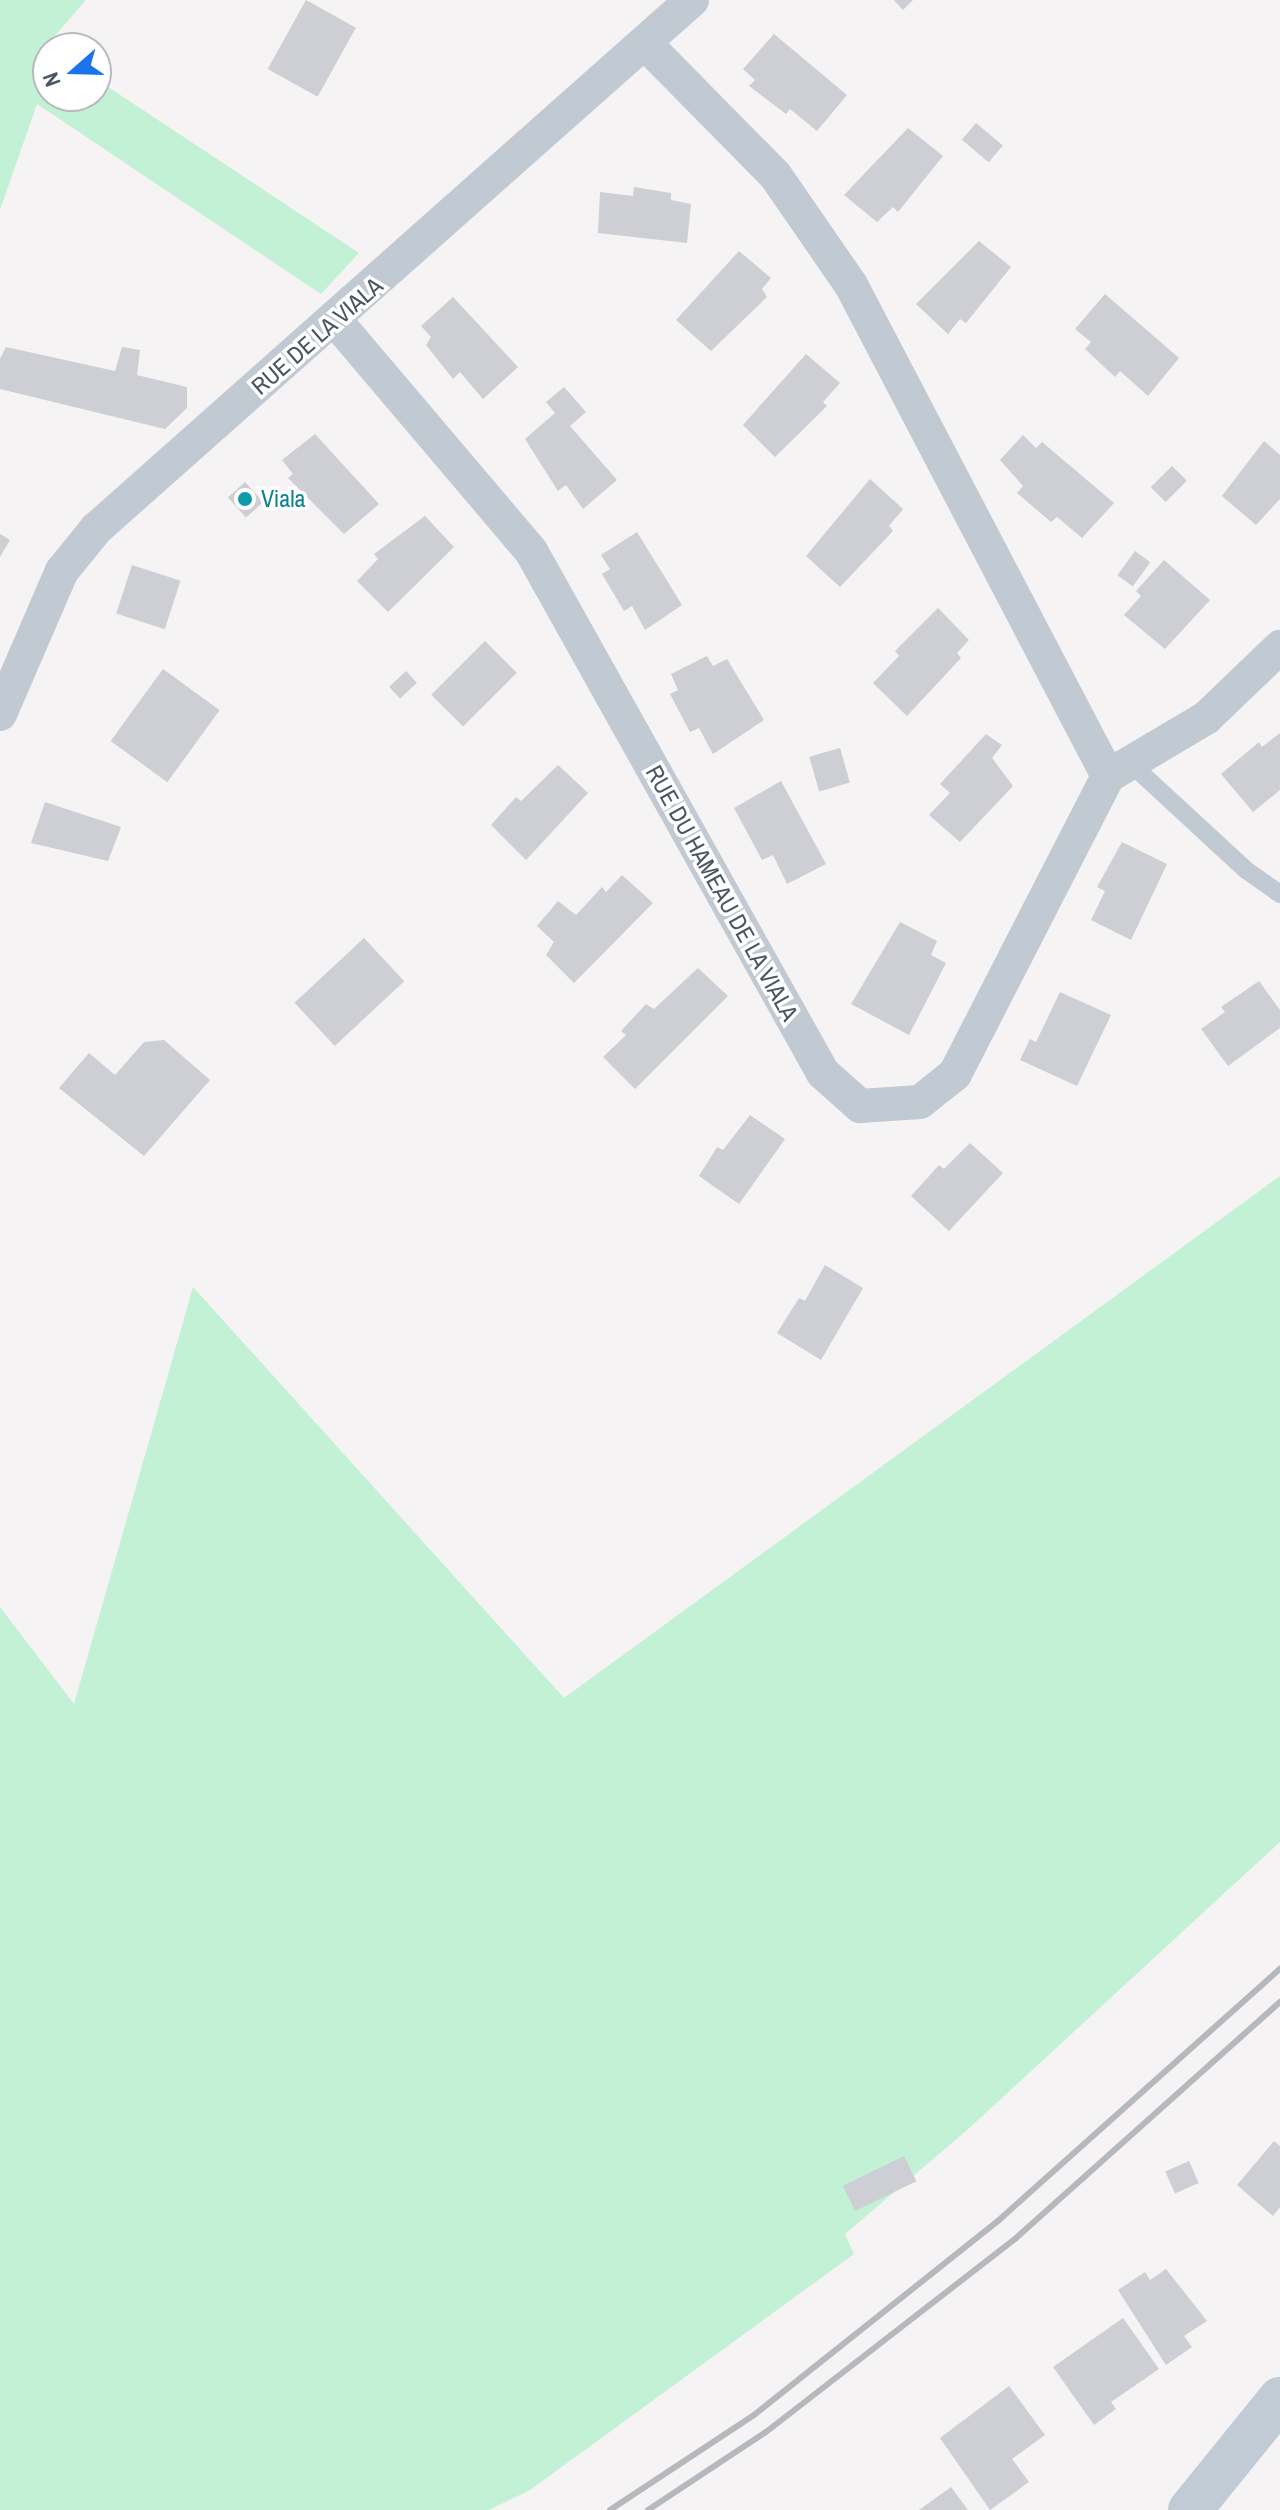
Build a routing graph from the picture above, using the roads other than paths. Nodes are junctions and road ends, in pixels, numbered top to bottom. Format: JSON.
{"nodes":[{"id":1,"x":692,"y":0,"type":"edge"},
{"id":2,"x":645,"y":43,"type":"junction"},
{"id":3,"x":335,"y":320,"type":"junction"},
{"id":4,"x":1280,"y":647,"type":"edge"},
{"id":5,"x":0,"y":714,"type":"edge"},
{"id":6,"x":1119,"y":770,"type":"junction"},
{"id":7,"x":1280,"y":894,"type":"edge"},
{"id":8,"x":1280,"y":2399,"type":"edge"},
{"id":9,"x":1190,"y":2510,"type":"edge"}],
"edges":[{"from":1,"to":2,"type":"street","name":"RUE DE LA VIALA"},
{"from":2,"to":3,"type":"street","name":"RUE DE LA VIALA"},
{"from":2,"to":6,"type":"street"},
{"from":3,"to":5,"type":"street","name":"RUE DE LA VIALA"},
{"from":3,"to":6,"type":"street","name":"RUE DU HAMEAU DE LA VIALA"},
{"from":4,"to":6,"type":"street"},
{"from":6,"to":7,"type":"lane"},
{"from":8,"to":9,"type":"main road"}]}
